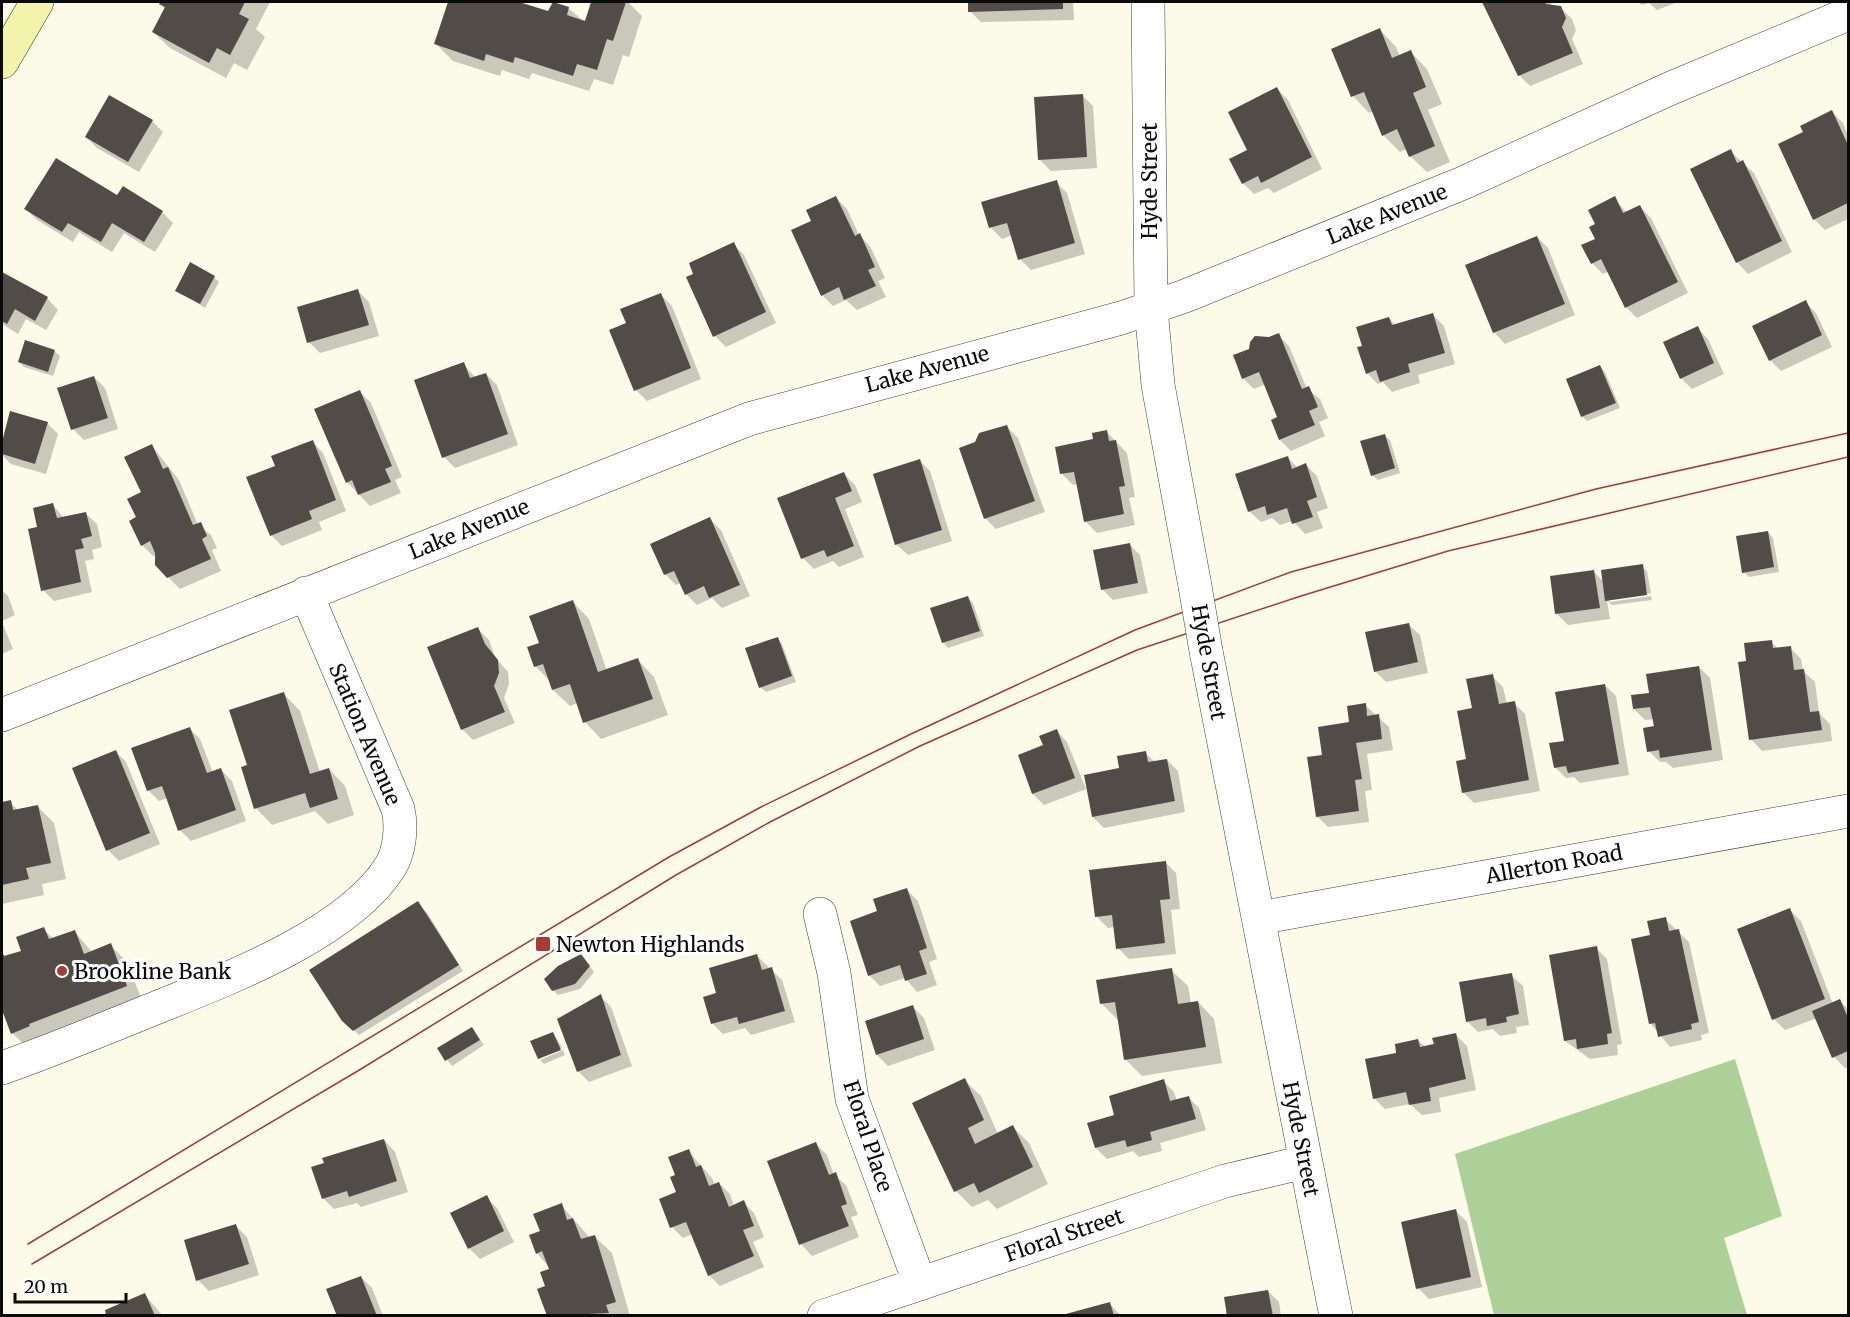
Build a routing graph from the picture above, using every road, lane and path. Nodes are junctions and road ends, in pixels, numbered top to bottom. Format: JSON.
{"nodes":[{"id":1,"x":37,"y":2,"type":"edge"},
{"id":2,"x":1148,"y":2,"type":"edge"},
{"id":3,"x":1848,"y":14,"type":"edge"},
{"id":4,"x":2,"y":62,"type":"edge"},
{"id":5,"x":1151,"y":308,"type":"junction"},
{"id":6,"x":306,"y":593,"type":"junction"},
{"id":7,"x":2,"y":715,"type":"edge"},
{"id":8,"x":1848,"y":811,"type":"edge"},
{"id":9,"x":819,"y":914,"type":"dead end"},
{"id":10,"x":1259,"y":918,"type":"junction"},
{"id":11,"x":2,"y":1068,"type":"edge"},
{"id":12,"x":1305,"y":1162,"type":"junction"},
{"id":13,"x":920,"y":1284,"type":"junction"},
{"id":14,"x":824,"y":1316,"type":"edge"},
{"id":15,"x":1336,"y":1316,"type":"edge"}],
"edges":[{"from":1,"to":4,"type":"main road"},
{"from":2,"to":5,"type":"street","name":"Hyde Street"},
{"from":3,"to":5,"type":"street","name":"Lake Avenue"},
{"from":5,"to":6,"type":"street","name":"Lake Avenue"},
{"from":5,"to":10,"type":"street","name":"Hyde Street","bridge":true},
{"from":6,"to":7,"type":"street","name":"Lake Avenue"},
{"from":6,"to":11,"type":"street","name":"Station Avenue"},
{"from":8,"to":10,"type":"street","name":"Allerton Road"},
{"from":9,"to":13,"type":"street","name":"Floral Place"},
{"from":10,"to":12,"type":"street","name":"Hyde Street"},
{"from":12,"to":13,"type":"street","name":"Floral Street"},
{"from":12,"to":15,"type":"street","name":"Hyde Street"},
{"from":13,"to":14,"type":"street","name":"Floral Street"}]}
